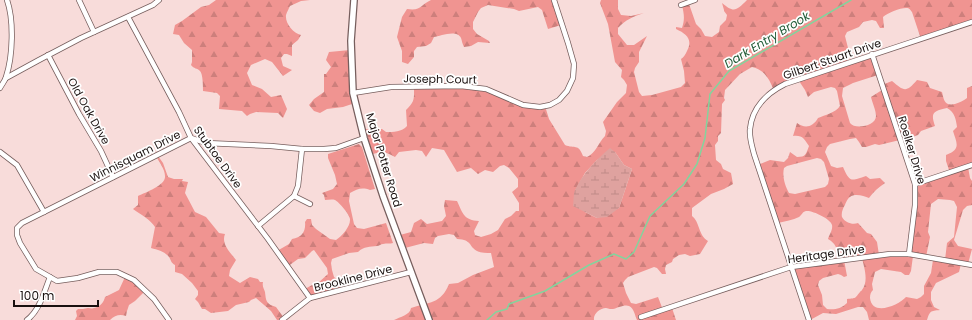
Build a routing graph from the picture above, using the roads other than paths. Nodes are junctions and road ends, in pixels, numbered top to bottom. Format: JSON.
{"nodes":[{"id":1,"x":7,"y":0,"type":"edge"},
{"id":2,"x":79,"y":0,"type":"edge"},
{"id":3,"x":159,"y":0,"type":"edge"},
{"id":4,"x":354,"y":0,"type":"edge"},
{"id":5,"x":554,"y":0,"type":"edge"},
{"id":6,"x":695,"y":0,"type":"edge"},
{"id":7,"x":681,"y":5,"type":"dead end"},
{"id":8,"x":128,"y":17,"type":"junction"},
{"id":9,"x":972,"y":22,"type":"edge"},
{"id":10,"x":94,"y":32,"type":"junction"},
{"id":11,"x":872,"y":54,"type":"junction"},
{"id":12,"x":48,"y":55,"type":"junction"},
{"id":13,"x":6,"y":78,"type":"junction"},
{"id":14,"x":0,"y":88,"type":"edge"},
{"id":15,"x":353,"y":93,"type":"junction"},
{"id":16,"x":191,"y":138,"type":"junction"},
{"id":17,"x":364,"y":138,"type":"junction"},
{"id":18,"x":302,"y":149,"type":"junction"},
{"id":19,"x":0,"y":152,"type":"edge"},
{"id":20,"x":972,"y":166,"type":"edge"},
{"id":21,"x":113,"y":177,"type":"junction"},
{"id":22,"x":915,"y":184,"type":"junction"},
{"id":23,"x":294,"y":196,"type":"junction"},
{"id":24,"x":310,"y":204,"type":"dead end"},
{"id":25,"x":44,"y":212,"type":"junction"},
{"id":26,"x":258,"y":226,"type":"junction"},
{"id":27,"x":909,"y":254,"type":"junction"},
{"id":28,"x":972,"y":265,"type":"edge"},
{"id":29,"x":791,"y":267,"type":"junction"},
{"id":30,"x":411,"y":272,"type":"junction"},
{"id":31,"x":50,"y":277,"type":"junction"},
{"id":32,"x":310,"y":298,"type":"junction"},
{"id":33,"x":641,"y":317,"type":"dead end"},
{"id":34,"x":27,"y":320,"type":"edge"},
{"id":35,"x":169,"y":320,"type":"edge"},
{"id":36,"x":282,"y":320,"type":"edge"},
{"id":37,"x":429,"y":320,"type":"edge"},
{"id":38,"x":809,"y":320,"type":"edge"}],
"edges":[{"from":1,"to":13,"type":"street"},
{"from":2,"to":10,"type":"street"},
{"from":3,"to":8,"type":"street"},
{"from":4,"to":15,"type":"street","name":"Major Potter Road"},
{"from":5,"to":15,"type":"street","name":"Joseph Court"},
{"from":6,"to":7,"type":"street"},
{"from":8,"to":10,"type":"street"},
{"from":8,"to":16,"type":"street","name":"Stubtoe Drive"},
{"from":9,"to":11,"type":"street","name":"Gilbert Stuart Drive"},
{"from":10,"to":12,"type":"street"},
{"from":11,"to":22,"type":"street","name":"Roelker Drive"},
{"from":11,"to":29,"type":"street","name":"Gilbert Stuart Drive"},
{"from":12,"to":13,"type":"street"},
{"from":12,"to":21,"type":"street","name":"Old Oak Drive"},
{"from":13,"to":14,"type":"street"},
{"from":15,"to":17,"type":"street","name":"Major Potter Road"},
{"from":16,"to":18,"type":"street","name":"Winnisquam Drive"},
{"from":16,"to":21,"type":"street","name":"Winnisquam Drive"},
{"from":16,"to":26,"type":"street","name":"Stubtoe Drive"},
{"from":17,"to":18,"type":"street","name":"Winnisquam Drive"},
{"from":17,"to":30,"type":"street","name":"Major Potter Road"},
{"from":18,"to":23,"type":"street"},
{"from":19,"to":25,"type":"street"},
{"from":20,"to":22,"type":"street"},
{"from":21,"to":25,"type":"street","name":"Winnisquam Drive"},
{"from":22,"to":27,"type":"street","name":"Roelker Drive"},
{"from":23,"to":24,"type":"street"},
{"from":23,"to":26,"type":"street"},
{"from":25,"to":31,"type":"street","name":"Winnisquam Drive"},
{"from":26,"to":32,"type":"street","name":"Stubtoe Drive"},
{"from":27,"to":28,"type":"street","name":"Heritage Drive"},
{"from":27,"to":29,"type":"street","name":"Heritage Drive"},
{"from":29,"to":33,"type":"street","name":"Heritage Drive"},
{"from":29,"to":38,"type":"street","name":"Gilbert Stuart Drive"},
{"from":30,"to":32,"type":"street","name":"Brookline Drive"},
{"from":30,"to":37,"type":"street","name":"Major Potter Road"},
{"from":31,"to":34,"type":"street"},
{"from":31,"to":35,"type":"street"},
{"from":32,"to":36,"type":"street","name":"Brookline Drive"}]}
